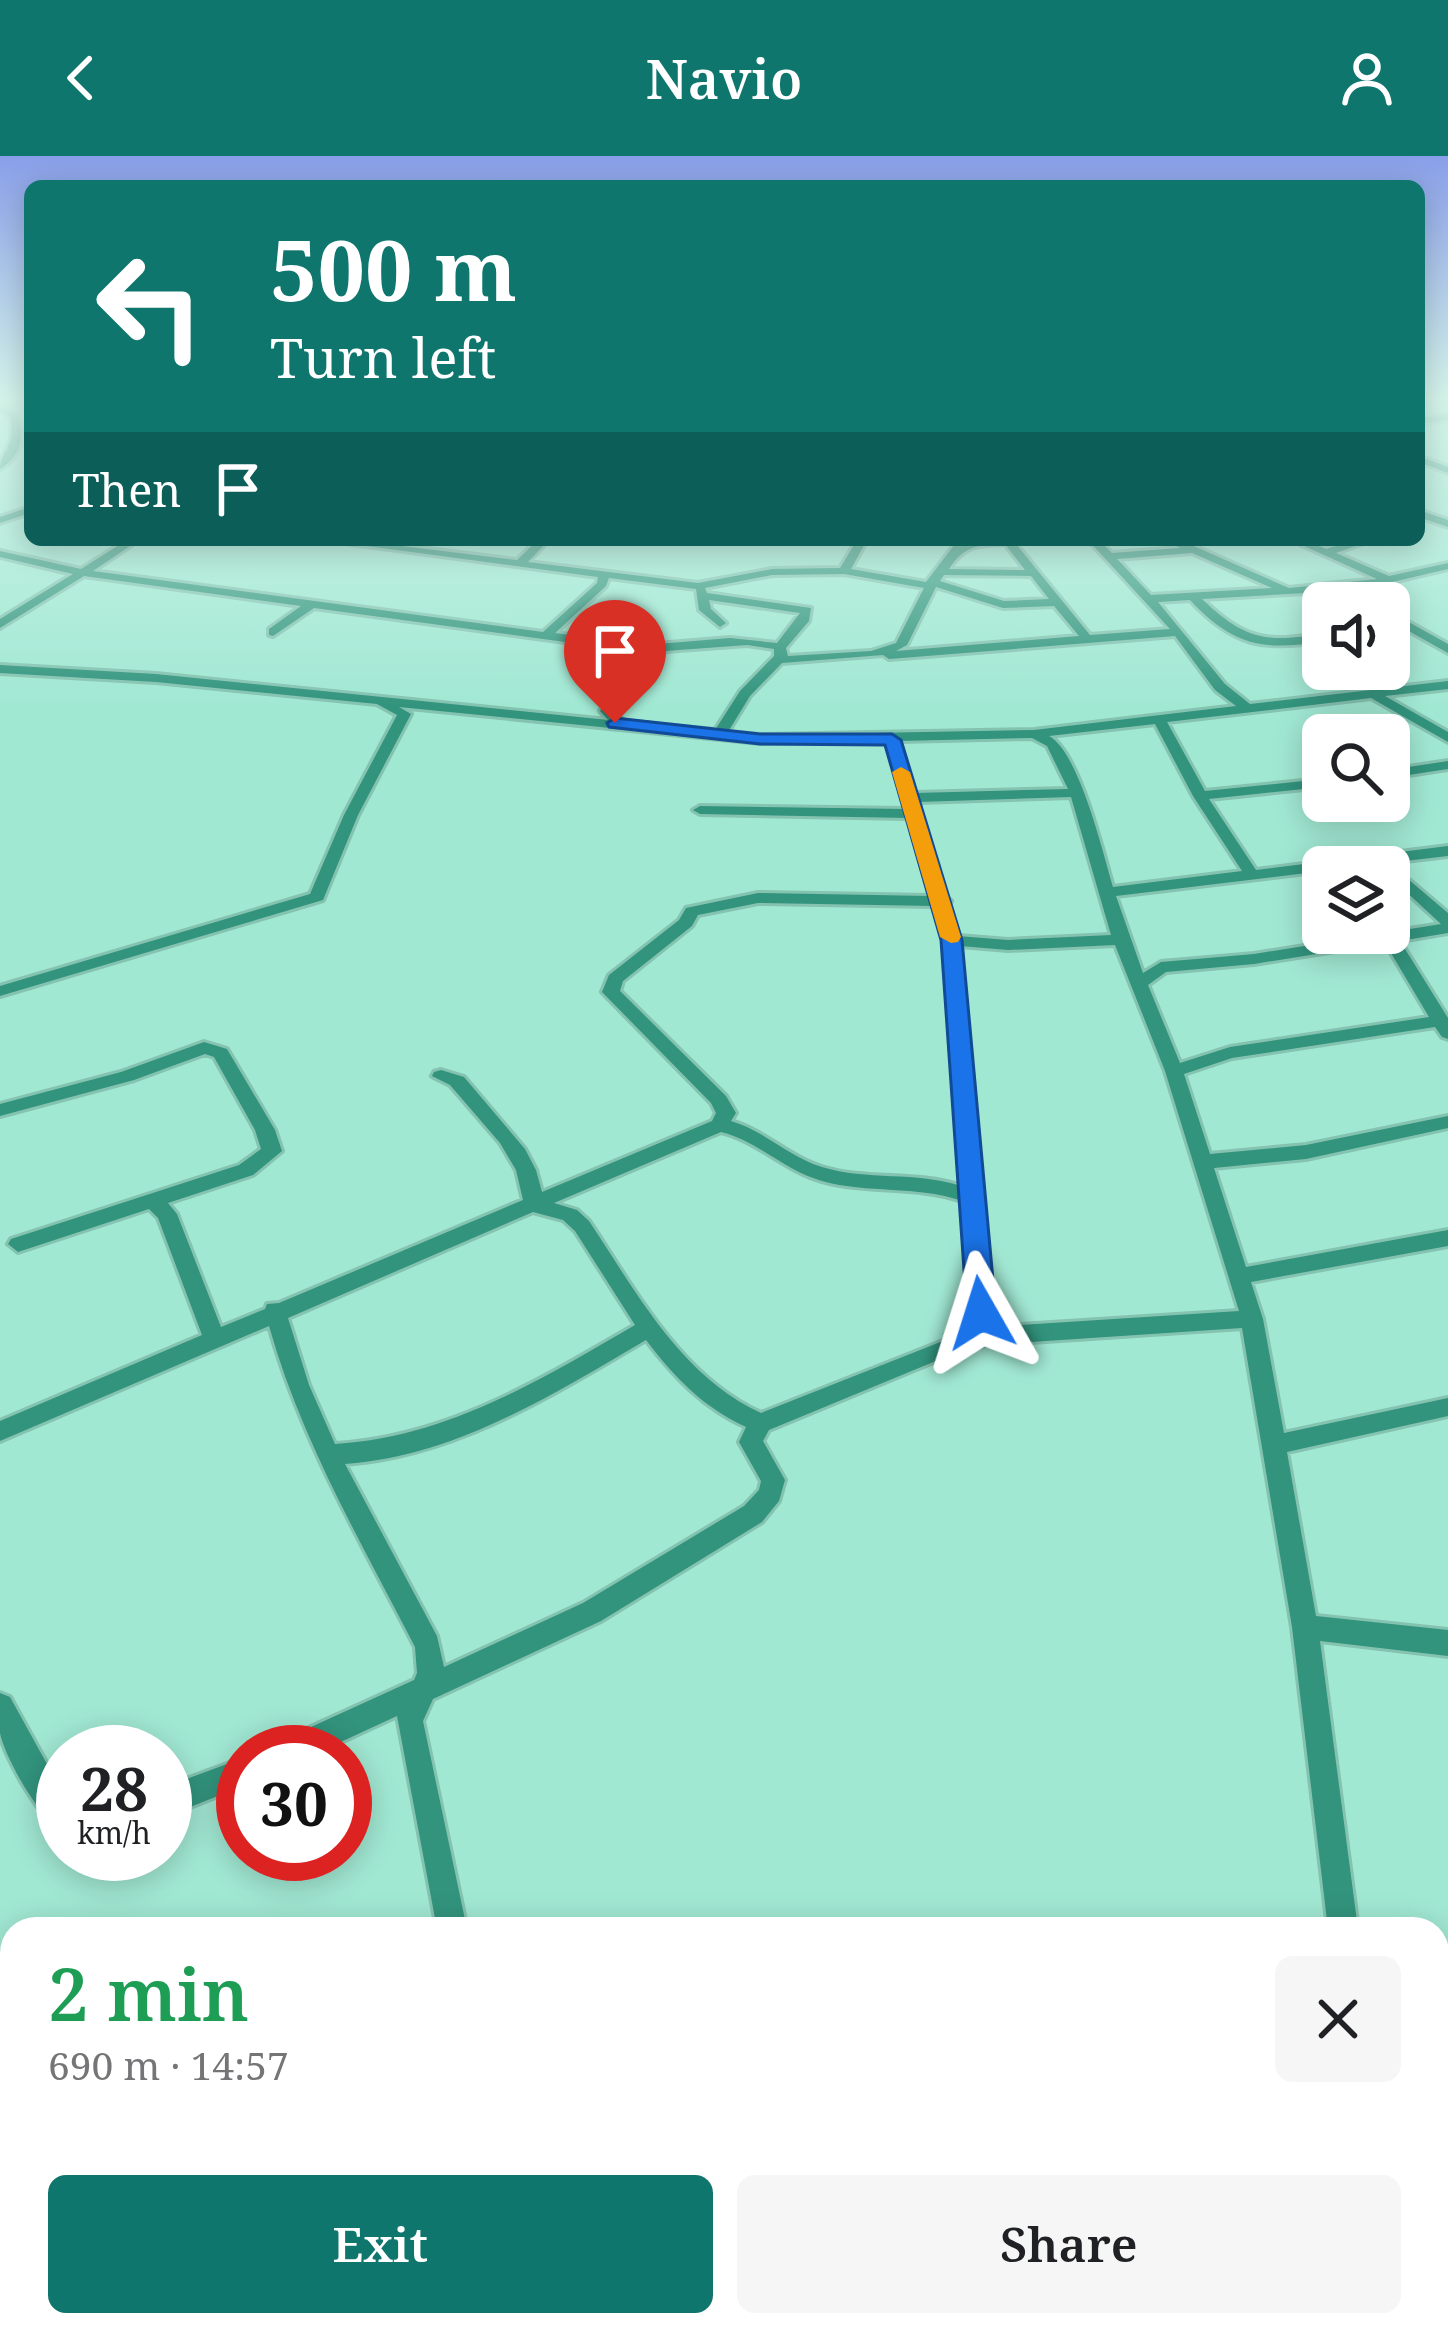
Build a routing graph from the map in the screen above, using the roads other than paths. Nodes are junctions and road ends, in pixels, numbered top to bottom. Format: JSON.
{"nodes":[{"id":1,"x":125,"y":546,"type":"edge"},
{"id":2,"x":374,"y":546,"type":"edge"},
{"id":3,"x":411,"y":546,"type":"edge"},
{"id":4,"x":538,"y":546,"type":"edge"},
{"id":5,"x":859,"y":546,"type":"edge"},
{"id":6,"x":960,"y":546,"type":"edge"},
{"id":7,"x":1012,"y":546,"type":"edge"},
{"id":8,"x":1098,"y":546,"type":"edge"},
{"id":9,"x":1185,"y":546,"type":"edge"},
{"id":10,"x":1312,"y":546,"type":"edge"},
{"id":11,"x":1348,"y":546,"type":"edge"},
{"id":12,"x":406,"y":550,"type":"junction"},
{"id":13,"x":1194,"y":550,"type":"junction"},
{"id":14,"x":1325,"y":553,"type":"junction"},
{"id":15,"x":0,"y":554,"type":"edge"},
{"id":16,"x":1107,"y":556,"type":"junction"},
{"id":17,"x":19,"y":559,"type":"junction"},
{"id":18,"x":520,"y":563,"type":"junction"},
{"id":19,"x":1448,"y":566,"type":"edge"},
{"id":20,"x":0,"y":569,"type":"edge"},
{"id":21,"x":844,"y":571,"type":"junction"},
{"id":22,"x":1424,"y":572,"type":"junction"},
{"id":23,"x":85,"y":573,"type":"junction"},
{"id":24,"x":604,"y":573,"type":"junction"},
{"id":25,"x":1034,"y":573,"type":"junction"},
{"id":26,"x":935,"y":580,"type":"junction"},
{"id":27,"x":1388,"y":580,"type":"junction"},
{"id":28,"x":1379,"y":582,"type":"edge"},
{"id":29,"x":1448,"y":584,"type":"edge"},
{"id":30,"x":702,"y":591,"type":"junction"},
{"id":31,"x":1276,"y":591,"type":"junction"},
{"id":32,"x":1302,"y":591,"type":"edge"},
{"id":33,"x":1196,"y":600,"type":"junction"},
{"id":34,"x":1056,"y":602,"type":"junction"},
{"id":35,"x":0,"y":604,"type":"edge"},
{"id":36,"x":311,"y":604,"type":"junction"},
{"id":37,"x":1157,"y":605,"type":"junction"},
{"id":38,"x":26,"y":607,"type":"junction"},
{"id":39,"x":720,"y":622,"type":"dead end"},
{"id":40,"x":0,"y":624,"type":"edge"},
{"id":41,"x":1410,"y":629,"type":"edge"},
{"id":42,"x":273,"y":632,"type":"dead end"},
{"id":43,"x":1175,"y":632,"type":"junction"},
{"id":44,"x":546,"y":635,"type":"junction"},
{"id":45,"x":1120,"y":637,"type":"junction"},
{"id":46,"x":1302,"y":639,"type":"edge"},
{"id":47,"x":1088,"y":640,"type":"junction"},
{"id":48,"x":646,"y":649,"type":"junction"},
{"id":49,"x":907,"y":649,"type":"junction"},
{"id":50,"x":1448,"y":649,"type":"edge"},
{"id":51,"x":780,"y":652,"type":"junction"},
{"id":52,"x":0,"y":669,"type":"edge"},
{"id":53,"x":1448,"y":685,"type":"edge"},
{"id":54,"x":1376,"y":697,"type":"junction"},
{"id":55,"x":368,"y":699,"type":"junction"},
{"id":56,"x":1249,"y":710,"type":"junction"},
{"id":57,"x":1160,"y":721,"type":"junction"},
{"id":58,"x":620,"y":725,"type":"junction"},
{"id":59,"x":720,"y":734,"type":"junction"},
{"id":60,"x":1050,"y":736,"type":"junction"},
{"id":61,"x":1448,"y":738,"type":"edge"},
{"id":62,"x":892,"y":740,"type":"junction"},
{"id":63,"x":1448,"y":765,"type":"edge"},
{"id":64,"x":1410,"y":771,"type":"edge"},
{"id":65,"x":1302,"y":785,"type":"edge"},
{"id":66,"x":1076,"y":793,"type":"junction"},
{"id":67,"x":1200,"y":796,"type":"junction"},
{"id":68,"x":910,"y":806,"type":"junction"},
{"id":69,"x":700,"y":810,"type":"dead end"},
{"id":70,"x":1448,"y":851,"type":"edge"},
{"id":71,"x":1410,"y":859,"type":"edge"},
{"id":72,"x":1302,"y":872,"type":"edge"},
{"id":73,"x":1253,"y":876,"type":"junction"},
{"id":74,"x":1410,"y":889,"type":"edge"},
{"id":75,"x":1109,"y":892,"type":"junction"},
{"id":76,"x":943,"y":901,"type":"junction"},
{"id":77,"x":1448,"y":925,"type":"edge"},
{"id":78,"x":1410,"y":933,"type":"edge"},
{"id":79,"x":951,"y":940,"type":"junction"},
{"id":80,"x":1121,"y":940,"type":"junction"},
{"id":81,"x":1302,"y":951,"type":"edge"},
{"id":82,"x":1400,"y":954,"type":"edge"},
{"id":83,"x":1139,"y":984,"type":"junction"},
{"id":84,"x":0,"y":991,"type":"edge"},
{"id":85,"x":1443,"y":1027,"type":"edge"},
{"id":86,"x":1174,"y":1071,"type":"junction"},
{"id":87,"x":441,"y":1076,"type":"dead end"},
{"id":88,"x":0,"y":1110,"type":"edge"},
{"id":89,"x":1448,"y":1122,"type":"edge"},
{"id":90,"x":719,"y":1125,"type":"junction"},
{"id":91,"x":1201,"y":1162,"type":"junction"},
{"id":92,"x":967,"y":1168,"type":"junction"},
{"id":93,"x":938,"y":1185,"type":"junction"},
{"id":94,"x":969,"y":1196,"type":"junction"},
{"id":95,"x":154,"y":1202,"type":"junction"},
{"id":96,"x":533,"y":1205,"type":"junction"},
{"id":97,"x":1448,"y":1238,"type":"edge"},
{"id":98,"x":18,"y":1244,"type":"dead end"},
{"id":99,"x":1238,"y":1276,"type":"junction"},
{"id":100,"x":275,"y":1310,"type":"junction"},
{"id":101,"x":981,"y":1313,"type":"junction"},
{"id":102,"x":1252,"y":1318,"type":"junction"},
{"id":103,"x":650,"y":1327,"type":"junction"},
{"id":104,"x":1004,"y":1333,"type":"junction"},
{"id":105,"x":972,"y":1337,"type":"junction"},
{"id":106,"x":214,"y":1339,"type":"junction"},
{"id":107,"x":1448,"y":1407,"type":"edge"},
{"id":108,"x":760,"y":1424,"type":"junction"},
{"id":109,"x":0,"y":1431,"type":"edge"},
{"id":110,"x":1275,"y":1445,"type":"junction"},
{"id":111,"x":328,"y":1454,"type":"junction"},
{"id":112,"x":1305,"y":1627,"type":"junction"},
{"id":113,"x":1448,"y":1643,"type":"edge"},
{"id":114,"x":425,"y":1687,"type":"junction"},
{"id":115,"x":0,"y":1706,"type":"edge"},
{"id":116,"x":345,"y":1725,"type":"edge"},
{"id":117,"x":36,"y":1777,"type":"edge"},
{"id":118,"x":450,"y":1917,"type":"edge"},
{"id":119,"x":1341,"y":1917,"type":"edge"}],
"edges":[{"from":1,"to":23,"type":"street"},
{"from":2,"to":12,"type":"street"},
{"from":3,"to":12,"type":"street"},
{"from":4,"to":18,"type":"street"},
{"from":5,"to":21,"type":"street"},
{"from":6,"to":26,"type":"street"},
{"from":7,"to":25,"type":"street"},
{"from":8,"to":16,"type":"street"},
{"from":9,"to":13,"type":"street"},
{"from":10,"to":14,"type":"street"},
{"from":11,"to":14,"type":"street"},
{"from":12,"to":18,"type":"street"},
{"from":13,"to":16,"type":"street"},
{"from":13,"to":31,"type":"street"},
{"from":14,"to":27,"type":"street"},
{"from":15,"to":17,"type":"street"},
{"from":16,"to":37,"type":"street"},
{"from":17,"to":20,"type":"street"},
{"from":17,"to":23,"type":"street"},
{"from":18,"to":24,"type":"street"},
{"from":19,"to":22,"type":"street"},
{"from":21,"to":26,"type":"street"},
{"from":21,"to":30,"type":"street"},
{"from":22,"to":27,"type":"street"},
{"from":22,"to":29,"type":"street"},
{"from":23,"to":36,"type":"street"},
{"from":23,"to":38,"type":"street"},
{"from":24,"to":30,"type":"street"},
{"from":24,"to":44,"type":"street"},
{"from":25,"to":26,"type":"street"},
{"from":25,"to":34,"type":"street"},
{"from":26,"to":34,"type":"street"},
{"from":26,"to":49,"type":"street"},
{"from":27,"to":28,"type":"street"},
{"from":30,"to":39,"type":"street"},
{"from":30,"to":51,"type":"street"},
{"from":31,"to":32,"type":"street"},
{"from":31,"to":33,"type":"street"},
{"from":33,"to":37,"type":"street"},
{"from":33,"to":46,"type":"street"},
{"from":34,"to":47,"type":"street"},
{"from":35,"to":38,"type":"street"},
{"from":36,"to":42,"type":"street"},
{"from":36,"to":44,"type":"street"},
{"from":37,"to":43,"type":"street"},
{"from":37,"to":45,"type":"street"},
{"from":38,"to":40,"type":"street"},
{"from":41,"to":50,"type":"street"},
{"from":43,"to":45,"type":"street"},
{"from":43,"to":56,"type":"street"},
{"from":44,"to":48,"type":"street"},
{"from":45,"to":47,"type":"street"},
{"from":47,"to":49,"type":"street"},
{"from":48,"to":51,"type":"street"},
{"from":48,"to":58,"type":"street"},
{"from":49,"to":51,"type":"street"},
{"from":51,"to":59,"type":"street"},
{"from":52,"to":55,"type":"street"},
{"from":53,"to":54,"type":"street"},
{"from":54,"to":56,"type":"street"},
{"from":54,"to":61,"type":"street"},
{"from":55,"to":58,"type":"street"},
{"from":55,"to":84,"type":"street"},
{"from":56,"to":57,"type":"street"},
{"from":57,"to":60,"type":"street"},
{"from":57,"to":67,"type":"street"},
{"from":58,"to":59,"type":"street"},
{"from":59,"to":62,"type":"street"},
{"from":60,"to":62,"type":"street"},
{"from":60,"to":66,"type":"street"},
{"from":62,"to":68,"type":"street"},
{"from":63,"to":64,"type":"street"},
{"from":65,"to":67,"type":"street"},
{"from":66,"to":68,"type":"street"},
{"from":66,"to":75,"type":"street"},
{"from":67,"to":73,"type":"street"},
{"from":68,"to":69,"type":"street"},
{"from":68,"to":76,"type":"street"},
{"from":70,"to":71,"type":"street"},
{"from":72,"to":73,"type":"street"},
{"from":73,"to":75,"type":"street"},
{"from":74,"to":77,"type":"street"},
{"from":75,"to":80,"type":"street"},
{"from":76,"to":79,"type":"street"},
{"from":76,"to":90,"type":"street"},
{"from":77,"to":78,"type":"street"},
{"from":79,"to":80,"type":"street"},
{"from":79,"to":92,"type":"street"},
{"from":80,"to":83,"type":"street"},
{"from":81,"to":83,"type":"street"},
{"from":82,"to":85,"type":"street"},
{"from":83,"to":86,"type":"street"},
{"from":85,"to":86,"type":"street"},
{"from":86,"to":91,"type":"street"},
{"from":87,"to":96,"type":"street"},
{"from":88,"to":95,"type":"street"},
{"from":89,"to":91,"type":"street"},
{"from":90,"to":93,"type":"street"},
{"from":90,"to":96,"type":"street"},
{"from":91,"to":99,"type":"street"},
{"from":92,"to":93,"type":"street"},
{"from":92,"to":94,"type":"street"},
{"from":93,"to":94,"type":"street"},
{"from":94,"to":101,"type":"street"},
{"from":95,"to":98,"type":"street"},
{"from":95,"to":106,"type":"street"},
{"from":96,"to":100,"type":"street"},
{"from":96,"to":103,"type":"street"},
{"from":97,"to":99,"type":"street"},
{"from":99,"to":102,"type":"street"},
{"from":100,"to":106,"type":"street"},
{"from":100,"to":111,"type":"street"},
{"from":101,"to":104,"type":"street"},
{"from":101,"to":105,"type":"street"},
{"from":102,"to":104,"type":"street"},
{"from":102,"to":110,"type":"street"},
{"from":103,"to":108,"type":"street"},
{"from":103,"to":111,"type":"street"},
{"from":104,"to":105,"type":"street"},
{"from":105,"to":108,"type":"street"},
{"from":106,"to":109,"type":"street"},
{"from":107,"to":110,"type":"street"},
{"from":108,"to":114,"type":"street"},
{"from":110,"to":112,"type":"street"},
{"from":111,"to":114,"type":"street"},
{"from":112,"to":113,"type":"street"},
{"from":112,"to":119,"type":"street"},
{"from":114,"to":116,"type":"street"},
{"from":114,"to":118,"type":"street"},
{"from":115,"to":117,"type":"street"}]}
